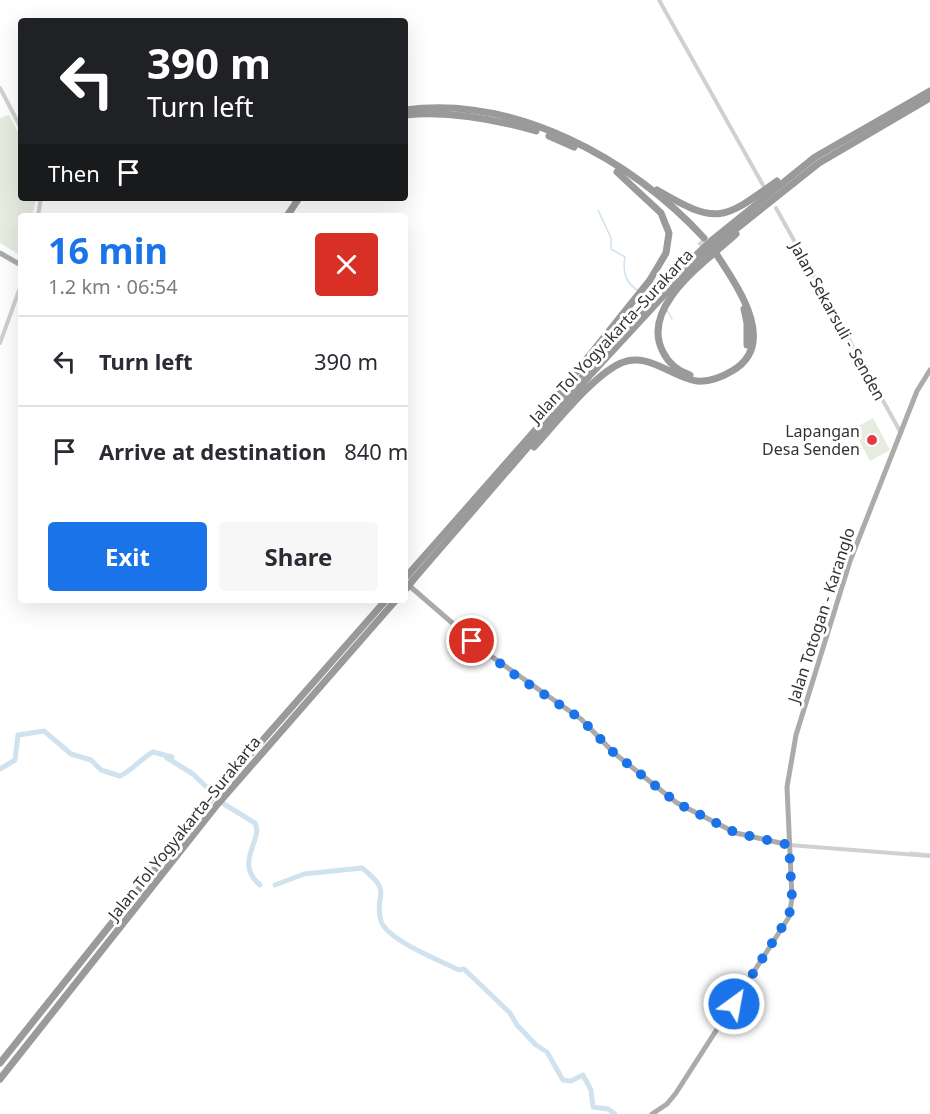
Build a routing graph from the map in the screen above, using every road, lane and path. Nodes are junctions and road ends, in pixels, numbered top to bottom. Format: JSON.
{"nodes":[{"id":1,"x":659,"y":0,"type":"edge"},
{"id":2,"x":0,"y":88,"type":"edge"},
{"id":3,"x":930,"y":92,"type":"edge"},
{"id":4,"x":930,"y":99,"type":"edge"},
{"id":5,"x":408,"y":110,"type":"edge"},
{"id":6,"x":408,"y":115,"type":"edge"},
{"id":7,"x":891,"y":116,"type":"junction"},
{"id":8,"x":18,"y":122,"type":"edge"},
{"id":9,"x":873,"y":126,"type":"junction"},
{"id":10,"x":815,"y":157,"type":"junction"},
{"id":11,"x":618,"y":170,"type":"junction"},
{"id":12,"x":763,"y":185,"type":"dead end"},
{"id":13,"x":784,"y":190,"type":"junction"},
{"id":14,"x":776,"y":208,"type":"dead end"},
{"id":15,"x":702,"y":239,"type":"tunnel mouth"},
{"id":16,"x":0,"y":253,"type":"edge"},
{"id":17,"x":18,"y":263,"type":"edge"},
{"id":18,"x":18,"y":293,"type":"edge"},
{"id":19,"x":0,"y":343,"type":"edge"},
{"id":20,"x":930,"y":370,"type":"edge"},
{"id":21,"x":901,"y":433,"type":"junction"},
{"id":22,"x":484,"y":487,"type":"junction"},
{"id":23,"x":459,"y":525,"type":"junction"},
{"id":24,"x":408,"y":581,"type":"edge"},
{"id":25,"x":408,"y":581,"type":"edge"},
{"id":26,"x":408,"y":583,"type":"edge"},
{"id":27,"x":383,"y":603,"type":"edge"},
{"id":28,"x":393,"y":603,"type":"edge"},
{"id":29,"x":223,"y":793,"type":"junction"},
{"id":30,"x":213,"y":803,"type":"junction"},
{"id":31,"x":789,"y":845,"type":"junction"},
{"id":32,"x":930,"y":856,"type":"edge"},
{"id":33,"x":0,"y":1062,"type":"edge"},
{"id":34,"x":0,"y":1078,"type":"edge"},
{"id":35,"x":652,"y":1114,"type":"edge"}],
"edges":[{"from":1,"to":12,"type":"street"},
{"from":2,"to":8,"type":"street"},
{"from":3,"to":7,"type":"highway","name":"Jalan Tol Yogyakarta–Surakarta"},
{"from":4,"to":7,"type":"highway","name":"Jalan Tol Yogyakarta–Surakarta"},
{"from":5,"to":11,"type":"highway"},
{"from":6,"to":11,"type":"highway"},
{"from":7,"to":9,"type":"highway","name":"Jalan Tol Yogyakarta–Surakarta"},
{"from":9,"to":10,"type":"highway","name":"Jalan Tol Yogyakarta–Surakarta"},
{"from":9,"to":13,"type":"highway","name":"Jalan Tol Yogyakarta–Surakarta"},
{"from":10,"to":11,"type":"highway"},
{"from":10,"to":22,"type":"highway","name":"Jalan Tol Yogyakarta–Surakarta"},
{"from":11,"to":15,"type":"highway"},
{"from":11,"to":22,"type":"highway"},
{"from":13,"to":23,"type":"highway","name":"Jalan Tol Yogyakarta–Surakarta"},
{"from":13,"to":23,"type":"highway"},
{"from":14,"to":21,"type":"street","name":"Jalan Sekarsuli - Senden"},
{"from":16,"to":17,"type":"main road"},
{"from":18,"to":19,"type":"street"},
{"from":20,"to":21,"type":"main road","name":"Jalan Totogan - Karanglo"},
{"from":21,"to":31,"type":"main road","name":"Jalan Totogan - Karanglo"},
{"from":22,"to":24,"type":"highway","name":"Jalan Tol Yogyakarta–Surakarta"},
{"from":23,"to":25,"type":"highway","name":"Jalan Tol Yogyakarta–Surakarta"},
{"from":26,"to":31,"type":"main road"},
{"from":27,"to":29,"type":"highway","name":"Jalan Tol Yogyakarta–Surakarta"},
{"from":28,"to":29,"type":"highway","name":"Jalan Tol Yogyakarta–Surakarta"},
{"from":29,"to":30,"type":"highway","name":"Jalan Tol Yogyakarta–Surakarta"},
{"from":30,"to":33,"type":"highway","name":"Jalan Tol Yogyakarta–Surakarta"},
{"from":30,"to":34,"type":"highway","name":"Jalan Tol Yogyakarta–Surakarta"},
{"from":31,"to":32,"type":"street"},
{"from":31,"to":35,"type":"main road","name":"Jalan Totogan - Karanglo"}]}
